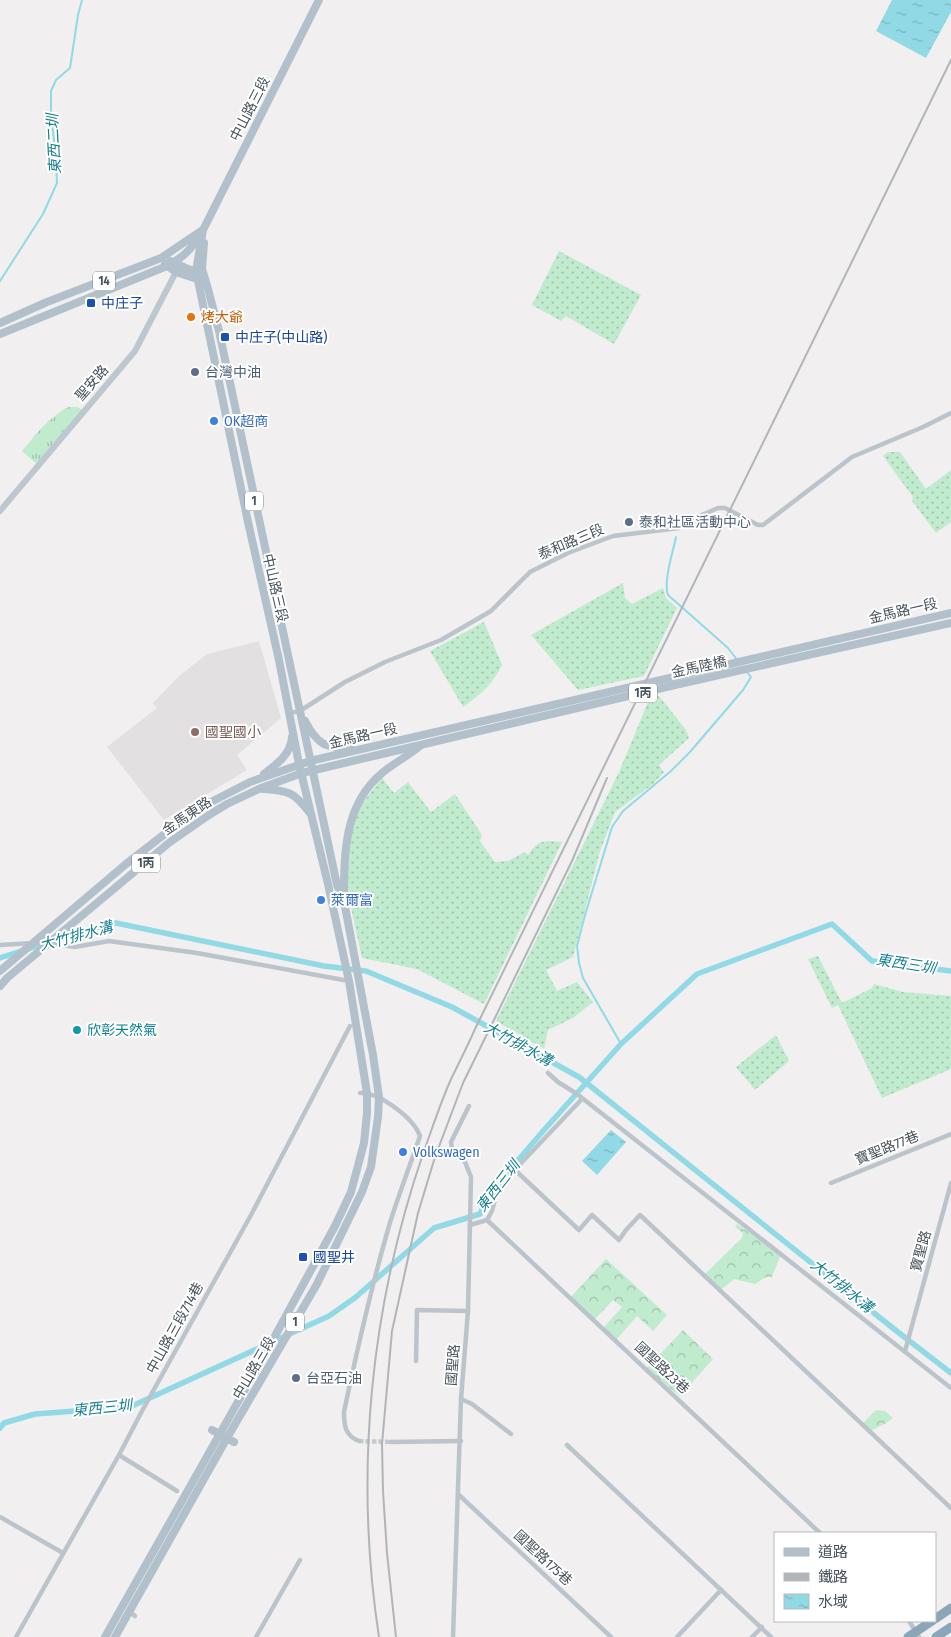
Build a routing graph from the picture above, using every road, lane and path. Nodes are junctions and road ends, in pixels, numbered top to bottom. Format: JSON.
{"nodes":[{"id":1,"x":319,"y":0,"type":"edge"},
{"id":2,"x":203,"y":230,"type":"junction"},
{"id":3,"x":161,"y":258,"type":"junction"},
{"id":4,"x":176,"y":265,"type":"junction"},
{"id":5,"x":200,"y":274,"type":"junction"},
{"id":6,"x":0,"y":323,"type":"edge"},
{"id":7,"x":0,"y":334,"type":"edge"},
{"id":8,"x":951,"y":413,"type":"edge"},
{"id":9,"x":0,"y":511,"type":"edge"},
{"id":10,"x":951,"y":613,"type":"edge"},
{"id":11,"x":951,"y":623,"type":"edge"},
{"id":12,"x":862,"y":638,"type":"junction"},
{"id":13,"x":300,"y":711,"type":"junction"},
{"id":14,"x":289,"y":712,"type":"junction"},
{"id":15,"x":292,"y":722,"type":"junction"},
{"id":16,"x":422,"y":735,"type":"joint"},
{"id":17,"x":423,"y":744,"type":"junction"},
{"id":18,"x":363,"y":749,"type":"junction"},
{"id":19,"x":310,"y":761,"type":"junction"},
{"id":20,"x":299,"y":764,"type":"junction"},
{"id":21,"x":312,"y":771,"type":"junction"},
{"id":22,"x":302,"y":773,"type":"junction"},
{"id":23,"x":260,"y":778,"type":"junction"},
{"id":24,"x":261,"y":788,"type":"junction"},
{"id":25,"x":311,"y":814,"type":"junction"},
{"id":26,"x":344,"y":901,"type":"junction"},
{"id":27,"x":33,"y":943,"type":"junction"},
{"id":28,"x":49,"y":943,"type":"junction"},
{"id":29,"x":0,"y":945,"type":"edge"},
{"id":30,"x":0,"y":971,"type":"edge"},
{"id":31,"x":358,"y":979,"type":"junction"},
{"id":32,"x":348,"y":981,"type":"junction"},
{"id":33,"x":0,"y":986,"type":"edge"},
{"id":34,"x":350,"y":1026,"type":"dead end"},
{"id":35,"x":548,"y":1074,"type":"dead end"},
{"id":36,"x":363,"y":1093,"type":"junction"},
{"id":37,"x":379,"y":1097,"type":"junction"},
{"id":38,"x":582,"y":1098,"type":"junction"},
{"id":39,"x":469,"y":1106,"type":"dead end"},
{"id":40,"x":951,"y":1134,"type":"edge"},
{"id":41,"x":515,"y":1170,"type":"junction"},
{"id":42,"x":831,"y":1183,"type":"dead end"},
{"id":43,"x":951,"y":1183,"type":"edge"},
{"id":44,"x":487,"y":1220,"type":"junction"},
{"id":45,"x":470,"y":1225,"type":"junction"},
{"id":46,"x":303,"y":1277,"type":"junction"},
{"id":47,"x":319,"y":1286,"type":"junction"},
{"id":48,"x":468,"y":1311,"type":"junction"},
{"id":49,"x":905,"y":1351,"type":"junction"},
{"id":50,"x":416,"y":1361,"type":"dead end"},
{"id":51,"x":951,"y":1388,"type":"edge"},
{"id":52,"x":461,"y":1399,"type":"junction"},
{"id":53,"x":511,"y":1434,"type":"dead end"},
{"id":54,"x":223,"y":1436,"type":"junction"},
{"id":55,"x":359,"y":1441,"type":"dead end"},
{"id":56,"x":461,"y":1441,"type":"junction"},
{"id":57,"x":391,"y":1442,"type":"tunnel mouth"},
{"id":58,"x":567,"y":1445,"type":"dead end"},
{"id":59,"x":119,"y":1455,"type":"junction"},
{"id":60,"x":177,"y":1491,"type":"dead end"},
{"id":61,"x":459,"y":1495,"type":"junction"},
{"id":62,"x":951,"y":1508,"type":"edge"},
{"id":63,"x":0,"y":1517,"type":"edge"},
{"id":64,"x":819,"y":1532,"type":"edge"},
{"id":65,"x":63,"y":1553,"type":"junction"},
{"id":66,"x":300,"y":1560,"type":"dead end"},
{"id":67,"x":721,"y":1590,"type":"junction"},
{"id":68,"x":951,"y":1608,"type":"edge"},
{"id":69,"x":936,"y":1618,"type":"edge"},
{"id":70,"x":911,"y":1622,"type":"edge"},
{"id":71,"x":930,"y":1622,"type":"edge"},
{"id":72,"x":762,"y":1627,"type":"junction"},
{"id":73,"x":951,"y":1627,"type":"edge"},
{"id":74,"x":16,"y":1637,"type":"edge"},
{"id":75,"x":105,"y":1637,"type":"edge"},
{"id":76,"x":115,"y":1637,"type":"edge"},
{"id":77,"x":256,"y":1637,"type":"edge"},
{"id":78,"x":454,"y":1637,"type":"edge"},
{"id":79,"x":611,"y":1637,"type":"edge"},
{"id":80,"x":677,"y":1637,"type":"edge"},
{"id":81,"x":752,"y":1637,"type":"edge"},
{"id":82,"x":771,"y":1637,"type":"edge"},
{"id":83,"x":908,"y":1637,"type":"edge"},
{"id":84,"x":919,"y":1637,"type":"edge"},
{"id":85,"x":936,"y":1637,"type":"edge"}],
"edges":[{"from":1,"to":2,"type":"main road","name":"中山路三段","number":"1"},
{"from":2,"to":3,"type":"main road","number":"14"},
{"from":2,"to":4,"type":"main road","number":"14"},
{"from":2,"to":5,"type":"main road","name":"中山路三段","number":"1"},
{"from":3,"to":4,"type":"main road"},
{"from":3,"to":6,"type":"main road","number":"14"},
{"from":4,"to":5,"type":"main road"},
{"from":4,"to":7,"type":"main road","number":"14"},
{"from":4,"to":9,"type":"street","name":"聖安路"},
{"from":5,"to":13,"type":"main road","name":"中山路三段","number":"1"},
{"from":5,"to":14,"type":"main road","name":"中山路三段","number":"1"},
{"from":8,"to":13,"type":"street","name":"泰和路三段"},
{"from":10,"to":12,"type":"main road","name":"金馬路一段","number":"1丙"},
{"from":11,"to":12,"type":"main road","name":"金馬路一段","number":"1丙"},
{"from":12,"to":16,"type":"main road","name":"金馬陸橋","number":"1丙"},
{"from":12,"to":17,"type":"main road","name":"金馬陸橋","number":"1丙"},
{"from":13,"to":14,"type":"street","name":"泰和路三段"},
{"from":13,"to":18,"type":"main road"},
{"from":13,"to":19,"type":"main road","name":"中山路三段","number":"1"},
{"from":14,"to":15,"type":"main road","name":"中山路三段","number":"1"},
{"from":15,"to":20,"type":"main road","name":"中山路三段","number":"1"},
{"from":15,"to":23,"type":"main road"},
{"from":16,"to":18,"type":"main road","name":"金馬路一段","number":"1丙"},
{"from":17,"to":21,"type":"main road","name":"金馬路一段","number":"1丙"},
{"from":17,"to":26,"type":"main road","number":"1"},
{"from":18,"to":19,"type":"main road","name":"金馬路一段","number":"1丙"},
{"from":19,"to":20,"type":"main road","name":"金馬東路","number":"1丙"},
{"from":19,"to":21,"type":"main road","name":"中山路三段","number":"1"},
{"from":20,"to":22,"type":"main road","name":"中山路三段","number":"1"},
{"from":20,"to":23,"type":"main road","name":"金馬東路","number":"1丙"},
{"from":21,"to":22,"type":"main road","name":"金馬東路","number":"1丙"},
{"from":21,"to":26,"type":"main road","name":"中山路三段","number":"1"},
{"from":22,"to":24,"type":"main road","name":"金馬東路","number":"1丙"},
{"from":22,"to":25,"type":"main road","name":"中山路三段","number":"1"},
{"from":23,"to":27,"type":"main road","name":"金馬東路","number":"1丙"},
{"from":24,"to":25,"type":"main road"},
{"from":24,"to":28,"type":"main road","name":"金馬東路","number":"1丙"},
{"from":25,"to":32,"type":"main road","name":"中山路三段","number":"1"},
{"from":26,"to":31,"type":"main road","name":"中山路三段","number":"1"},
{"from":27,"to":28,"type":"street"},
{"from":27,"to":29,"type":"street"},
{"from":27,"to":30,"type":"main road","name":"金馬東路","number":"1丙"},
{"from":28,"to":32,"type":"street"},
{"from":28,"to":33,"type":"main road","name":"金馬東路","number":"1丙"},
{"from":31,"to":32,"type":"street"},
{"from":31,"to":37,"type":"main road","name":"中山路三段","number":"1"},
{"from":32,"to":36,"type":"main road","name":"中山路三段","number":"1"},
{"from":34,"to":59,"type":"street","name":"中山路三段714巷"},
{"from":35,"to":38,"type":"street"},
{"from":36,"to":37,"type":"street"},
{"from":36,"to":46,"type":"main road","name":"中山路三段","number":"1"},
{"from":37,"to":47,"type":"main road","name":"中山路三段","number":"1"},
{"from":37,"to":55,"type":"street"},
{"from":38,"to":41,"type":"street"},
{"from":38,"to":49,"type":"street"},
{"from":39,"to":45,"type":"street","name":"國聖路"},
{"from":40,"to":42,"type":"street","name":"寶聖路77巷"},
{"from":41,"to":44,"type":"street"},
{"from":41,"to":62,"type":"street"},
{"from":43,"to":49,"type":"street","name":"寶聖路"},
{"from":44,"to":45,"type":"street"},
{"from":44,"to":64,"type":"street","name":"國聖路23巷"},
{"from":45,"to":48,"type":"street","name":"國聖路"},
{"from":46,"to":47,"type":"main road"},
{"from":46,"to":54,"type":"main road","name":"中山路三段","number":"1"},
{"from":47,"to":54,"type":"main road","name":"中山路三段","number":"1"},
{"from":48,"to":50,"type":"street"},
{"from":48,"to":52,"type":"street","name":"國聖路"},
{"from":49,"to":51,"type":"street"},
{"from":52,"to":53,"type":"street"},
{"from":52,"to":56,"type":"street","name":"國聖路"},
{"from":54,"to":75,"type":"main road","name":"中山路三段","number":"1"},
{"from":54,"to":76,"type":"main road","name":"中山路三段","number":"1"},
{"from":56,"to":57,"type":"street"},
{"from":56,"to":61,"type":"street","name":"國聖路"},
{"from":58,"to":67,"type":"street"},
{"from":59,"to":60,"type":"street"},
{"from":59,"to":65,"type":"street","name":"中山路三段714巷"},
{"from":61,"to":78,"type":"street","name":"國聖路"},
{"from":61,"to":79,"type":"street","name":"國聖路175巷"},
{"from":63,"to":65,"type":"street"},
{"from":65,"to":74,"type":"street","name":"中山路三段714巷"},
{"from":66,"to":77,"type":"street"},
{"from":67,"to":72,"type":"street"},
{"from":67,"to":80,"type":"street"},
{"from":68,"to":69,"type":"highway"},
{"from":70,"to":84,"type":"street"},
{"from":71,"to":83,"type":"highway"},
{"from":72,"to":81,"type":"street"},
{"from":72,"to":82,"type":"street"},
{"from":73,"to":85,"type":"highway"}]}
